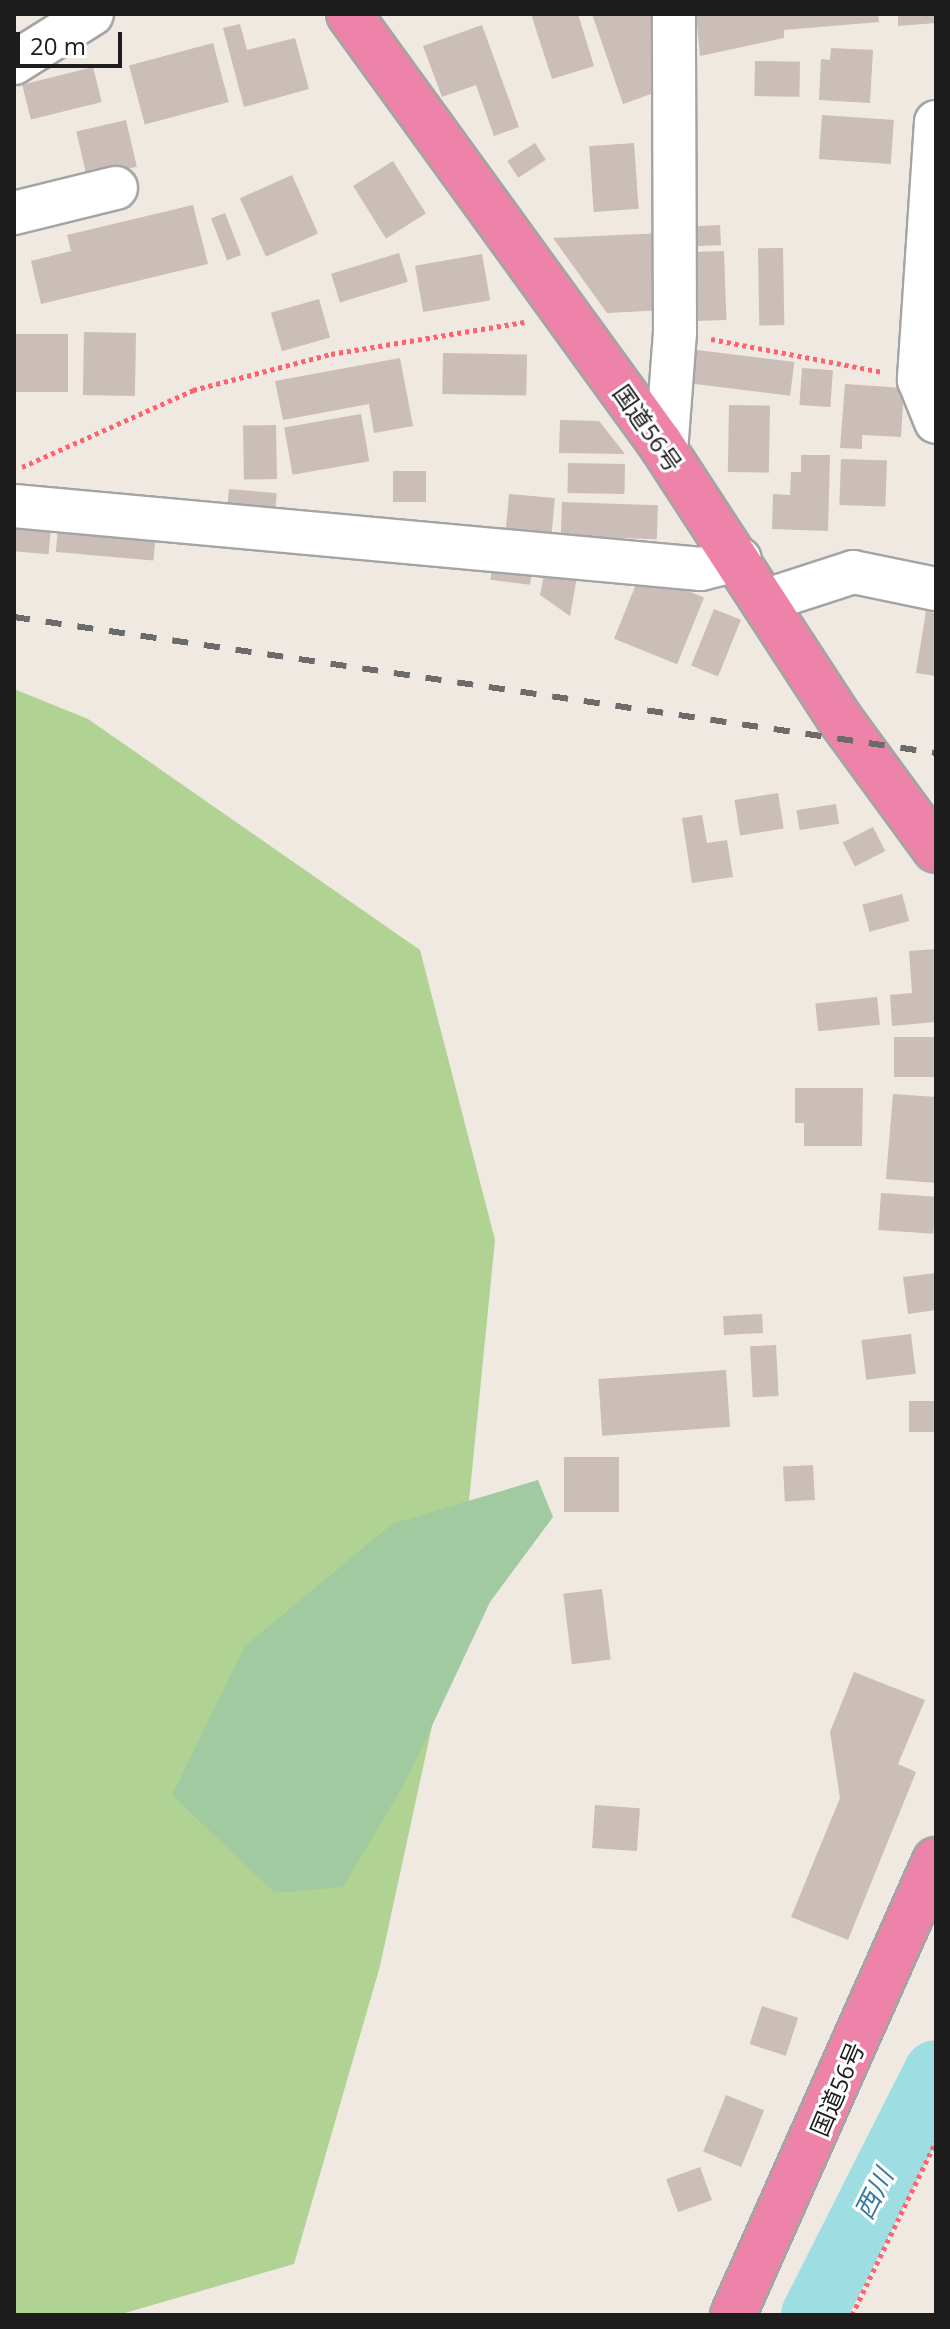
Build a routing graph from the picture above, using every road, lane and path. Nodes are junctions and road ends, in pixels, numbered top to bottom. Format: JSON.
{"nodes":[{"id":1,"x":92,"y":14,"type":"edge"},
{"id":2,"x":349,"y":14,"type":"edge"},
{"id":3,"x":674,"y":14,"type":"edge"},
{"id":4,"x":14,"y":63,"type":"edge"},
{"id":5,"x":936,"y":122,"type":"edge"},
{"id":6,"x":116,"y":188,"type":"dead end"},
{"id":7,"x":14,"y":213,"type":"edge"},
{"id":8,"x":568,"y":315,"type":"junction"},
{"id":9,"x":675,"y":333,"type":"junction"},
{"id":10,"x":919,"y":380,"type":"junction"},
{"id":11,"x":936,"y":422,"type":"edge"},
{"id":12,"x":666,"y":452,"type":"junction"},
{"id":13,"x":14,"y":471,"type":"edge"},
{"id":14,"x":14,"y":506,"type":"edge"},
{"id":15,"x":740,"y":559,"type":"junction"},
{"id":16,"x":936,"y":589,"type":"edge"},
{"id":17,"x":764,"y":601,"type":"junction"},
{"id":18,"x":936,"y":850,"type":"edge"},
{"id":19,"x":936,"y":1860,"type":"edge"},
{"id":20,"x":936,"y":2141,"type":"edge"},
{"id":21,"x":733,"y":2315,"type":"edge"},
{"id":22,"x":852,"y":2315,"type":"edge"}],
"edges":[{"from":1,"to":4,"type":"street"},
{"from":2,"to":8,"type":"highway","name":"国道56号"},
{"from":3,"to":9,"type":"street"},
{"from":5,"to":10,"type":"street"},
{"from":6,"to":7,"type":"street"},
{"from":8,"to":12,"type":"highway","name":"国道56号"},
{"from":8,"to":13,"type":"path"},
{"from":9,"to":10,"type":"path"},
{"from":9,"to":12,"type":"street"},
{"from":10,"to":11,"type":"street"},
{"from":12,"to":15,"type":"highway","name":"国道56号"},
{"from":14,"to":15,"type":"street"},
{"from":15,"to":17,"type":"highway","name":"国道56号"},
{"from":16,"to":17,"type":"street"},
{"from":17,"to":18,"type":"highway","name":"国道56号"},
{"from":19,"to":21,"type":"highway","name":"国道56号"},
{"from":20,"to":22,"type":"path"}]}
